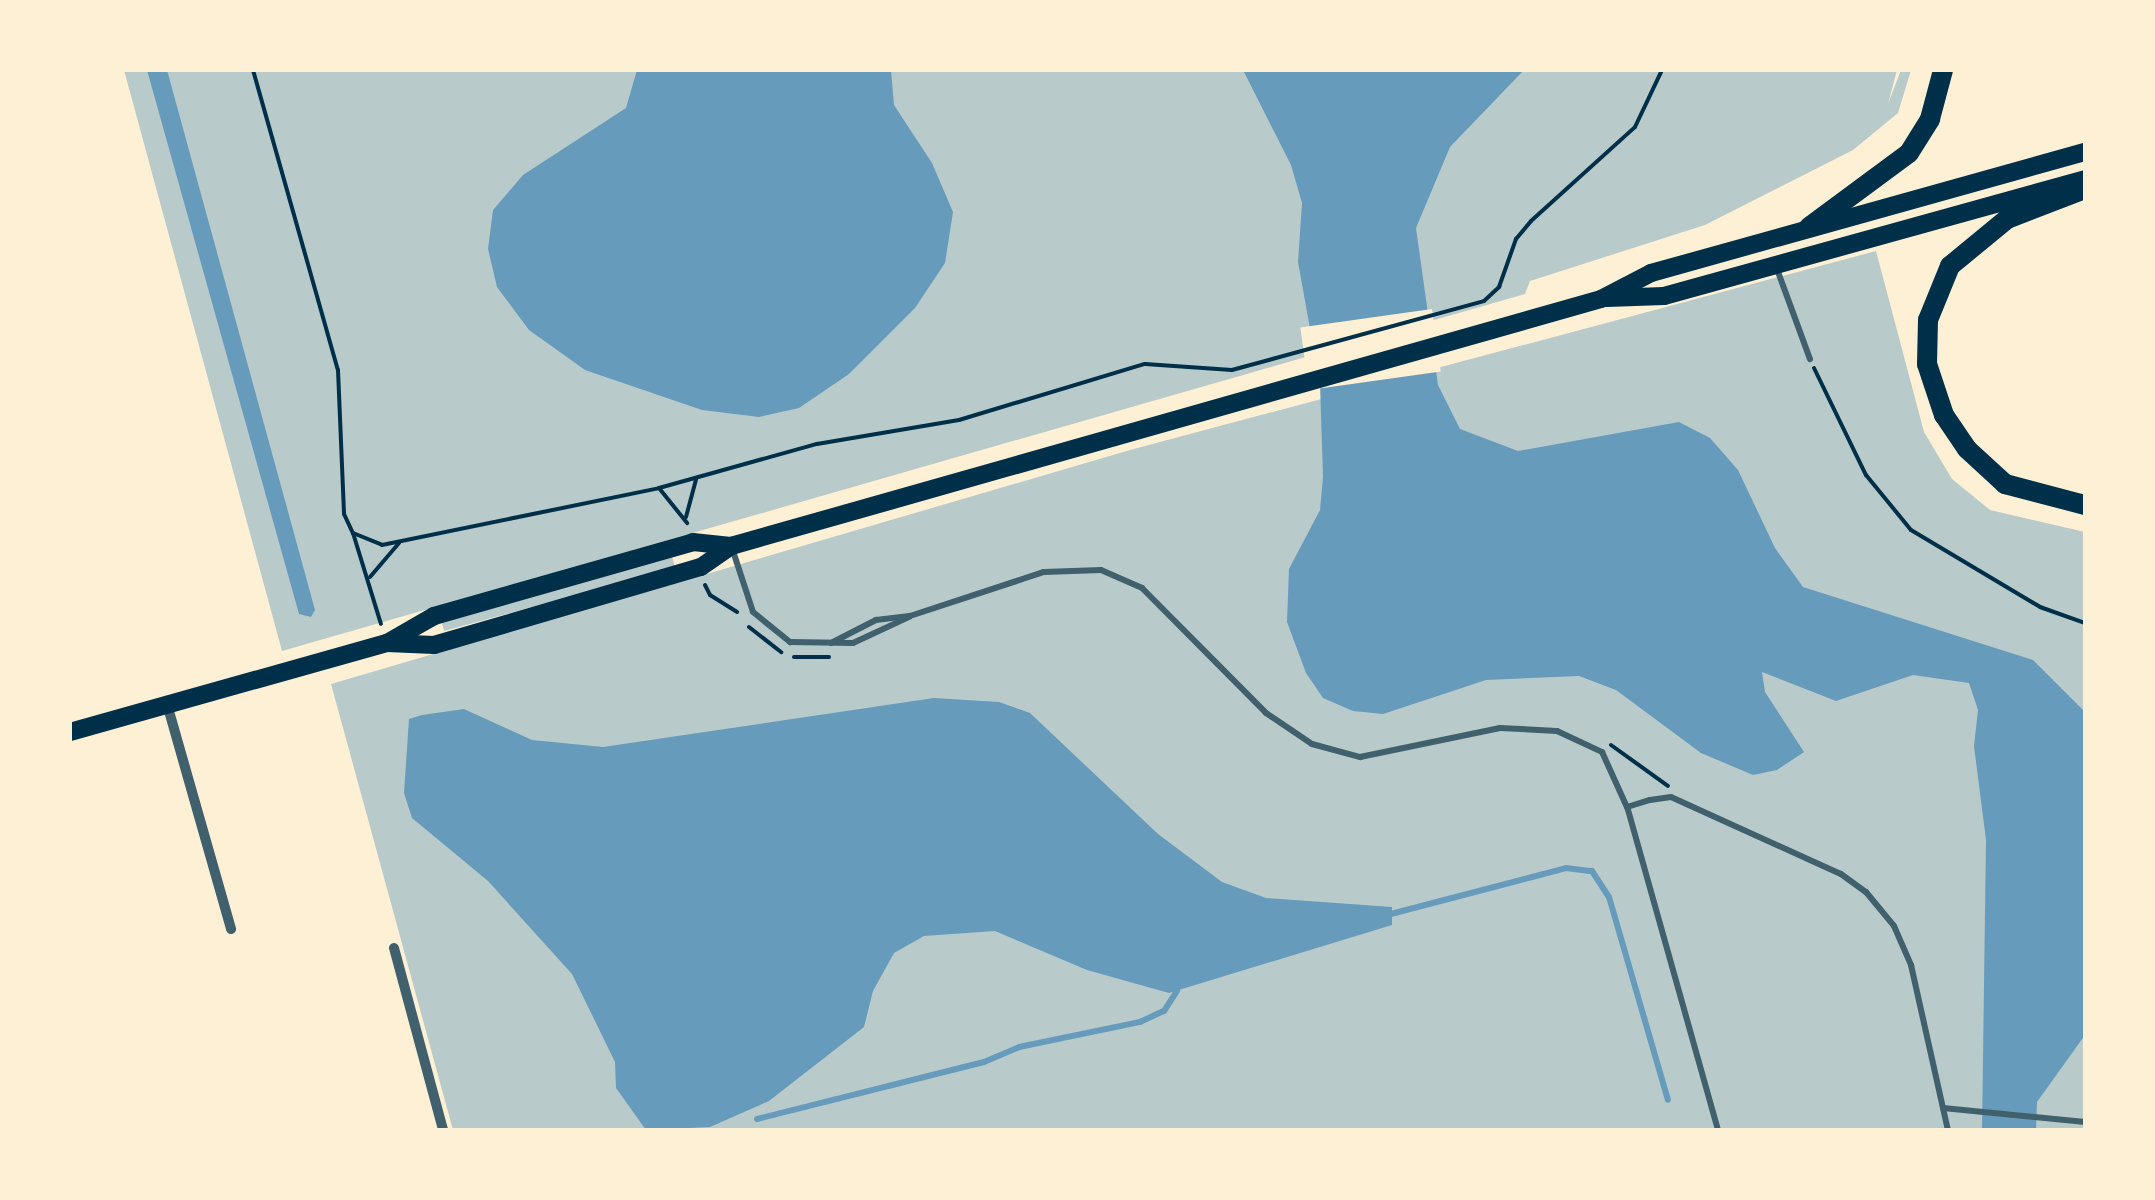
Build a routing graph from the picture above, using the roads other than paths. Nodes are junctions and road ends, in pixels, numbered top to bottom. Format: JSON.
{"nodes":[{"id":1,"x":1943,"y":70,"type":"edge"},
{"id":2,"x":2085,"y":152,"type":"edge"},
{"id":3,"x":2085,"y":179,"type":"edge"},
{"id":4,"x":2085,"y":188,"type":"edge"},
{"id":5,"x":1809,"y":228,"type":"junction"},
{"id":6,"x":1775,"y":263,"type":"junction"},
{"id":7,"x":1602,"y":298,"type":"junction"},
{"id":8,"x":1810,"y":359,"type":"road end"},
{"id":9,"x":2085,"y":504,"type":"edge"},
{"id":10,"x":731,"y":546,"type":"junction"},
{"id":11,"x":910,"y":616,"type":"junction"},
{"id":12,"x":387,"y":643,"type":"junction"},
{"id":13,"x":830,"y":643,"type":"junction"},
{"id":14,"x":168,"y":704,"type":"junction"},
{"id":15,"x":70,"y":732,"type":"edge"},
{"id":16,"x":1627,"y":807,"type":"junction"},
{"id":17,"x":231,"y":928,"type":"dead end"},
{"id":18,"x":394,"y":948,"type":"dead end"},
{"id":19,"x":1943,"y":1108,"type":"junction"},
{"id":20,"x":2085,"y":1122,"type":"edge"},
{"id":21,"x":443,"y":1130,"type":"edge"},
{"id":22,"x":1718,"y":1130,"type":"edge"},
{"id":23,"x":1948,"y":1130,"type":"edge"}],
"edges":[{"from":1,"to":5,"type":"highway"},
{"from":2,"to":5,"type":"main road"},
{"from":3,"to":6,"type":"main road"},
{"from":4,"to":9,"type":"highway"},
{"from":5,"to":7,"type":"main road"},
{"from":6,"to":7,"type":"main road"},
{"from":6,"to":8,"type":"lane"},
{"from":7,"to":10,"type":"main road"},
{"from":10,"to":12,"type":"main road"},
{"from":10,"to":12,"type":"main road"},
{"from":10,"to":13,"type":"lane"},
{"from":11,"to":13,"type":"lane"},
{"from":11,"to":13,"type":"lane"},
{"from":11,"to":16,"type":"lane"},
{"from":12,"to":14,"type":"main road"},
{"from":14,"to":15,"type":"main road"},
{"from":14,"to":17,"type":"street"},
{"from":16,"to":19,"type":"lane"},
{"from":16,"to":22,"type":"lane"},
{"from":18,"to":21,"type":"street"},
{"from":19,"to":20,"type":"lane"},
{"from":19,"to":23,"type":"lane"}]}
